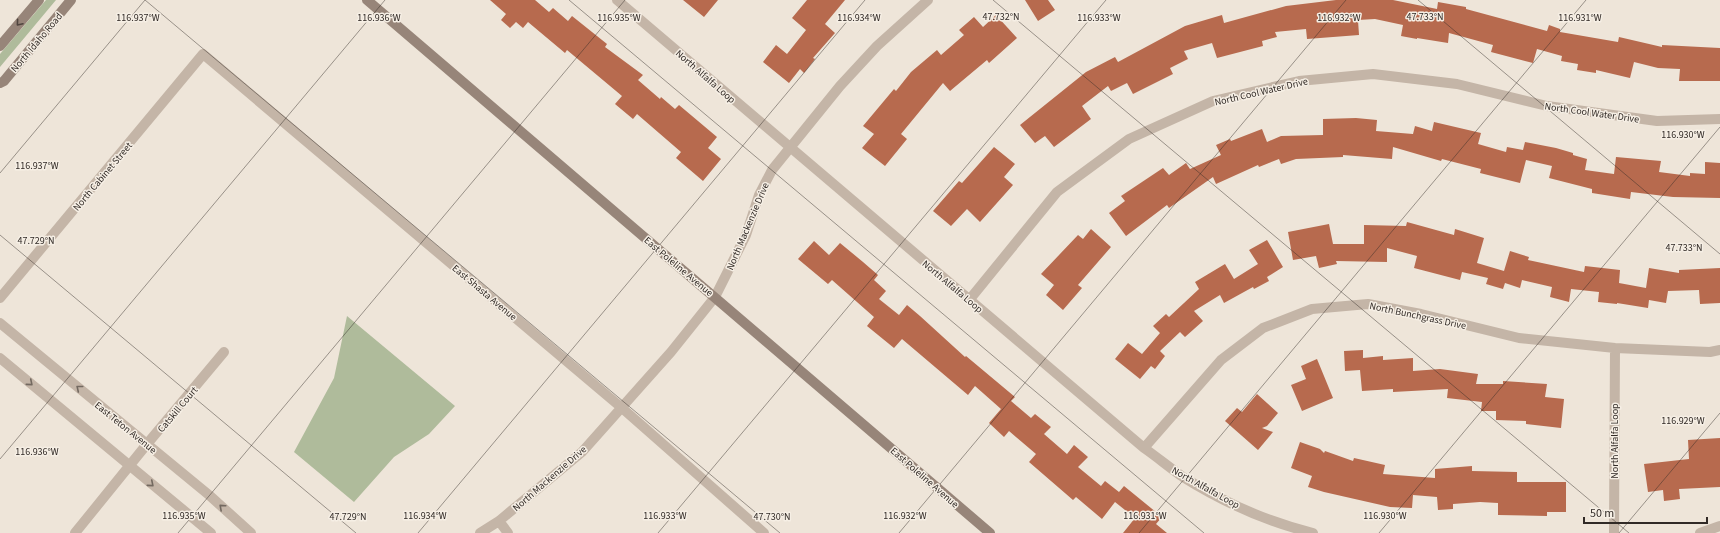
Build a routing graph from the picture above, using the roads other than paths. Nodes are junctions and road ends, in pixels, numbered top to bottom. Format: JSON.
{"nodes":[{"id":1,"x":39,"y":0,"type":"edge"},
{"id":2,"x":71,"y":0,"type":"edge"},
{"id":3,"x":367,"y":0,"type":"edge"},
{"id":4,"x":617,"y":0,"type":"edge"},
{"id":5,"x":928,"y":0,"type":"edge"},
{"id":6,"x":0,"y":46,"type":"edge"},
{"id":7,"x":203,"y":54,"type":"joint"},
{"id":8,"x":0,"y":83,"type":"edge"},
{"id":9,"x":1720,"y":119,"type":"edge"},
{"id":10,"x":790,"y":148,"type":"junction"},
{"id":11,"x":715,"y":297,"type":"junction"},
{"id":12,"x":0,"y":298,"type":"edge"},
{"id":13,"x":970,"y":299,"type":"junction"},
{"id":14,"x":0,"y":323,"type":"edge"},
{"id":15,"x":1614,"y":348,"type":"junction"},
{"id":16,"x":1720,"y":350,"type":"edge"},
{"id":17,"x":224,"y":352,"type":"dead end"},
{"id":18,"x":0,"y":358,"type":"edge"},
{"id":19,"x":622,"y":408,"type":"junction"},
{"id":20,"x":147,"y":444,"type":"junction"},
{"id":21,"x":1144,"y":448,"type":"junction"},
{"id":22,"x":130,"y":466,"type":"junction"},
{"id":23,"x":499,"y":521,"type":"junction"},
{"id":24,"x":1720,"y":526,"type":"edge"},
{"id":25,"x":75,"y":533,"type":"edge"},
{"id":26,"x":210,"y":533,"type":"edge"},
{"id":27,"x":251,"y":533,"type":"edge"},
{"id":28,"x":480,"y":533,"type":"edge"},
{"id":29,"x":508,"y":533,"type":"edge"},
{"id":30,"x":764,"y":533,"type":"edge"},
{"id":31,"x":990,"y":533,"type":"edge"},
{"id":32,"x":1313,"y":533,"type":"edge"},
{"id":33,"x":1614,"y":533,"type":"edge"},
{"id":34,"x":1700,"y":533,"type":"edge"}],
"edges":[{"from":1,"to":6,"type":"main road","one_way":true},
{"from":2,"to":8,"type":"main road","name":"North Idaho Road"},
{"from":3,"to":11,"type":"main road","name":"East Poleline Avenue"},
{"from":4,"to":10,"type":"street","name":"North Alfalfa Loop"},
{"from":5,"to":10,"type":"street","name":"North Mackenzie Drive"},
{"from":7,"to":12,"type":"street","name":"North Cabinet Street"},
{"from":7,"to":19,"type":"street","name":"East Shasta Avenue"},
{"from":9,"to":13,"type":"street","name":"North Cool Water Drive"},
{"from":10,"to":11,"type":"street","name":"North Mackenzie Drive"},
{"from":10,"to":13,"type":"street","name":"North Alfalfa Loop"},
{"from":11,"to":19,"type":"street","name":"North Mackenzie Drive"},
{"from":11,"to":31,"type":"main road","name":"East Poleline Avenue"},
{"from":13,"to":21,"type":"street","name":"North Alfalfa Loop"},
{"from":20,"to":14,"type":"street","name":"East Teton Avenue","one_way":true},
{"from":15,"to":16,"type":"street","name":"North Bunchgrass Drive"},
{"from":15,"to":21,"type":"street","name":"North Bunchgrass Drive"},
{"from":15,"to":33,"type":"street","name":"North Alfalfa Loop"},
{"from":17,"to":20,"type":"street","name":"Catskill Court"},
{"from":18,"to":22,"type":"street","one_way":true},
{"from":19,"to":23,"type":"street","name":"North Mackenzie Drive"},
{"from":19,"to":30,"type":"street","name":"East Shasta Avenue"},
{"from":20,"to":22,"type":"street","name":"Catskill Court"},
{"from":27,"to":20,"type":"street","name":"East Teton Avenue","one_way":true},
{"from":21,"to":32,"type":"street","name":"North Alfalfa Loop"},
{"from":22,"to":25,"type":"street","name":"Catskill Court"},
{"from":22,"to":26,"type":"street","one_way":true},
{"from":23,"to":28,"type":"street","name":"North Mackenzie Drive"},
{"from":23,"to":29,"type":"street"},
{"from":24,"to":34,"type":"street"}]}
